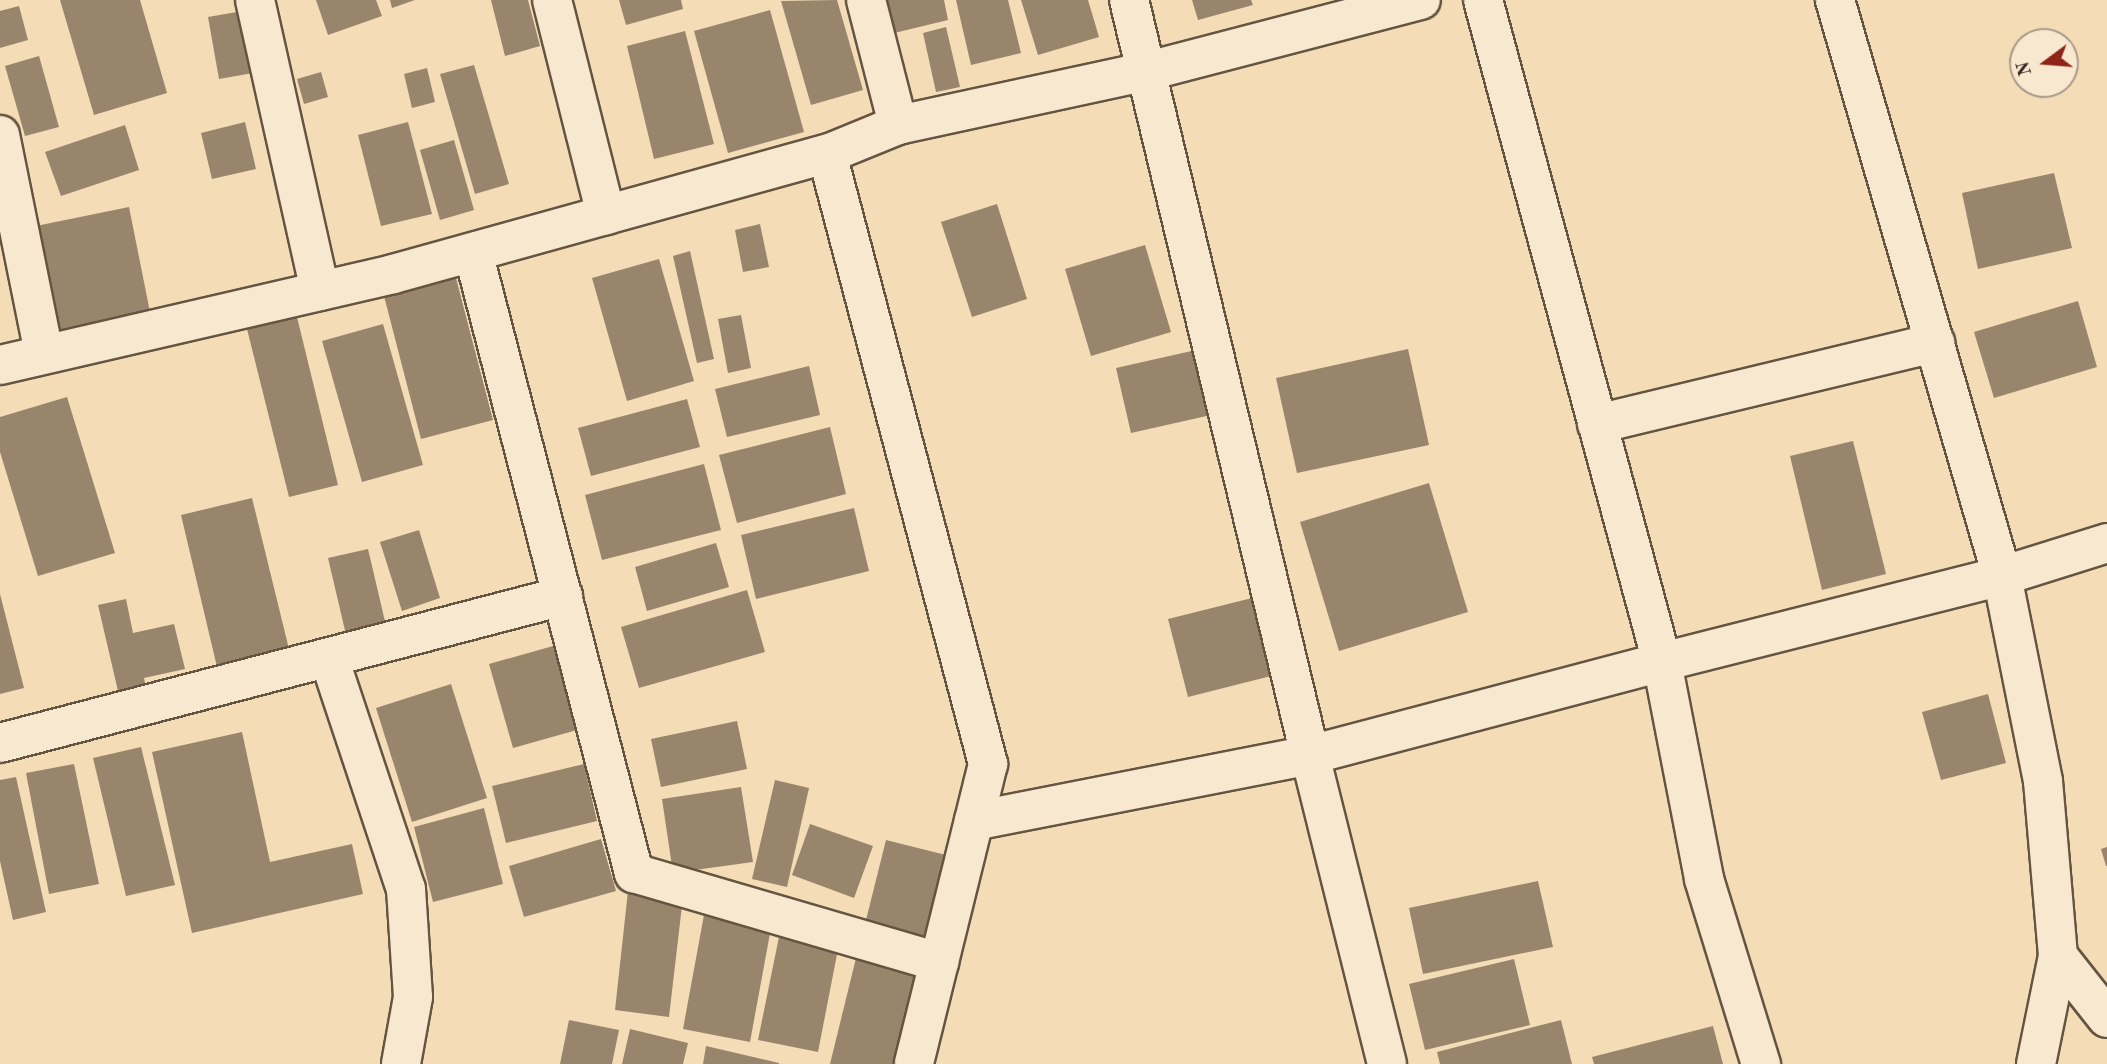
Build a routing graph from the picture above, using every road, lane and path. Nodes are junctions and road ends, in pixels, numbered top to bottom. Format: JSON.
{"nodes":[{"id":1,"x":255,"y":0,"type":"edge"},
{"id":2,"x":552,"y":0,"type":"edge"},
{"id":3,"x":866,"y":0,"type":"edge"},
{"id":4,"x":1129,"y":0,"type":"edge"},
{"id":5,"x":1421,"y":0,"type":"edge"},
{"id":6,"x":1483,"y":0,"type":"edge"},
{"id":7,"x":1835,"y":0,"type":"edge"},
{"id":8,"x":1144,"y":72,"type":"junction"},
{"id":9,"x":898,"y":125,"type":"junction"},
{"id":10,"x":0,"y":135,"type":"edge"},
{"id":11,"x":827,"y":154,"type":"junction"},
{"id":12,"x":606,"y":215,"type":"junction"},
{"id":13,"x":473,"y":252,"type":"junction"},
{"id":14,"x":320,"y":291,"type":"junction"},
{"id":15,"x":1935,"y":343,"type":"junction"},
{"id":16,"x":44,"y":354,"type":"junction"},
{"id":17,"x":0,"y":365,"type":"edge"},
{"id":18,"x":1597,"y":424,"type":"junction"},
{"id":19,"x":2107,"y":543,"type":"edge"},
{"id":20,"x":2002,"y":576,"type":"junction"},
{"id":21,"x":563,"y":596,"type":"junction"},
{"id":22,"x":329,"y":658,"type":"junction"},
{"id":23,"x":1662,"y":662,"type":"junction"},
{"id":24,"x":0,"y":743,"type":"edge"},
{"id":25,"x":1310,"y":755,"type":"junction"},
{"id":26,"x":974,"y":821,"type":"junction"},
{"id":27,"x":2057,"y":956,"type":"junction"},
{"id":28,"x":939,"y":962,"type":"junction"},
{"id":29,"x":2107,"y":1018,"type":"edge"},
{"id":30,"x":401,"y":1064,"type":"edge"},
{"id":31,"x":914,"y":1064,"type":"edge"},
{"id":32,"x":1387,"y":1064,"type":"edge"},
{"id":33,"x":1761,"y":1064,"type":"edge"},
{"id":34,"x":2036,"y":1064,"type":"edge"}],
"edges":[{"from":1,"to":14,"type":"street"},
{"from":2,"to":12,"type":"street"},
{"from":3,"to":9,"type":"street"},
{"from":4,"to":8,"type":"street"},
{"from":5,"to":8,"type":"street"},
{"from":6,"to":18,"type":"street"},
{"from":7,"to":15,"type":"street"},
{"from":8,"to":9,"type":"street"},
{"from":8,"to":25,"type":"street"},
{"from":9,"to":11,"type":"street"},
{"from":10,"to":16,"type":"street"},
{"from":11,"to":12,"type":"street"},
{"from":11,"to":26,"type":"street"},
{"from":12,"to":13,"type":"street"},
{"from":13,"to":14,"type":"street"},
{"from":13,"to":21,"type":"street"},
{"from":14,"to":16,"type":"street"},
{"from":15,"to":18,"type":"street"},
{"from":15,"to":20,"type":"street"},
{"from":16,"to":17,"type":"street"},
{"from":18,"to":23,"type":"street"},
{"from":19,"to":20,"type":"street"},
{"from":20,"to":23,"type":"street"},
{"from":20,"to":27,"type":"street"},
{"from":21,"to":22,"type":"street"},
{"from":21,"to":28,"type":"street"},
{"from":22,"to":24,"type":"street"},
{"from":22,"to":30,"type":"street"},
{"from":23,"to":25,"type":"street"},
{"from":23,"to":33,"type":"street"},
{"from":25,"to":26,"type":"street"},
{"from":25,"to":32,"type":"street"},
{"from":26,"to":28,"type":"street"},
{"from":27,"to":29,"type":"street"},
{"from":27,"to":34,"type":"street"},
{"from":28,"to":31,"type":"street"}]}
